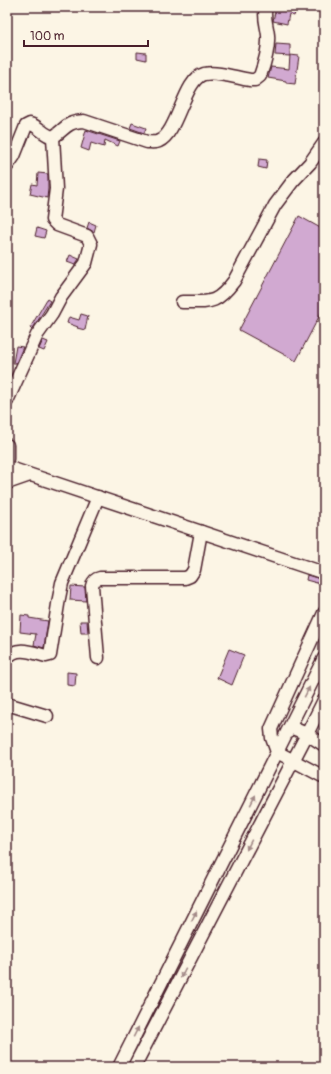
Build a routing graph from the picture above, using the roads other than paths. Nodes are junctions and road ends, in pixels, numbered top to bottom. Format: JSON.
{"nodes":[{"id":1,"x":266,"y":7,"type":"edge"},
{"id":2,"x":53,"y":137,"type":"junction"},
{"id":3,"x":324,"y":143,"type":"edge"},
{"id":4,"x":7,"y":166,"type":"edge"},
{"id":5,"x":182,"y":302,"type":"dead end"},
{"id":6,"x":7,"y":401,"type":"edge"},
{"id":7,"x":7,"y":445,"type":"edge"},
{"id":8,"x":7,"y":459,"type":"edge"},
{"id":9,"x":7,"y":467,"type":"edge"},
{"id":10,"x":30,"y":475,"type":"junction"},
{"id":11,"x":7,"y":483,"type":"edge"},
{"id":12,"x":98,"y":497,"type":"junction"},
{"id":13,"x":201,"y":532,"type":"junction"},
{"id":14,"x":324,"y":573,"type":"edge"},
{"id":15,"x":324,"y":613,"type":"edge"},
{"id":16,"x":7,"y":658,"type":"edge"},
{"id":17,"x":98,"y":658,"type":"dead end"},
{"id":18,"x":324,"y":658,"type":"edge"},
{"id":19,"x":324,"y":700,"type":"edge"},
{"id":20,"x":7,"y":704,"type":"edge"},
{"id":21,"x":47,"y":716,"type":"dead end"},
{"id":22,"x":290,"y":727,"type":"junction"},
{"id":23,"x":307,"y":734,"type":"junction"},
{"id":24,"x":324,"y":745,"type":"edge"},
{"id":25,"x":277,"y":752,"type":"junction"},
{"id":26,"x":293,"y":760,"type":"junction"},
{"id":27,"x":324,"y":777,"type":"edge"},
{"id":28,"x":118,"y":1067,"type":"edge"},
{"id":29,"x":134,"y":1067,"type":"edge"}],
"edges":[{"from":1,"to":2,"type":"street"},
{"from":2,"to":4,"type":"street"},
{"from":2,"to":6,"type":"street"},
{"from":3,"to":5,"type":"street"},
{"from":7,"to":8,"type":"street"},
{"from":9,"to":10,"type":"street"},
{"from":10,"to":11,"type":"street"},
{"from":10,"to":12,"type":"street"},
{"from":12,"to":13,"type":"street"},
{"from":12,"to":16,"type":"street"},
{"from":13,"to":14,"type":"street"},
{"from":13,"to":17,"type":"street"},
{"from":15,"to":25,"type":"street"},
{"from":22,"to":18,"type":"street","one_way":true},
{"from":19,"to":23,"type":"street"},
{"from":20,"to":21,"type":"street"},
{"from":22,"to":23,"type":"street"},
{"from":22,"to":25,"type":"street"},
{"from":23,"to":24,"type":"street"},
{"from":23,"to":26,"type":"street"},
{"from":25,"to":26,"type":"street"},
{"from":28,"to":25,"type":"street","one_way":true},
{"from":26,"to":27,"type":"street"},
{"from":26,"to":29,"type":"street","one_way":true}]}
